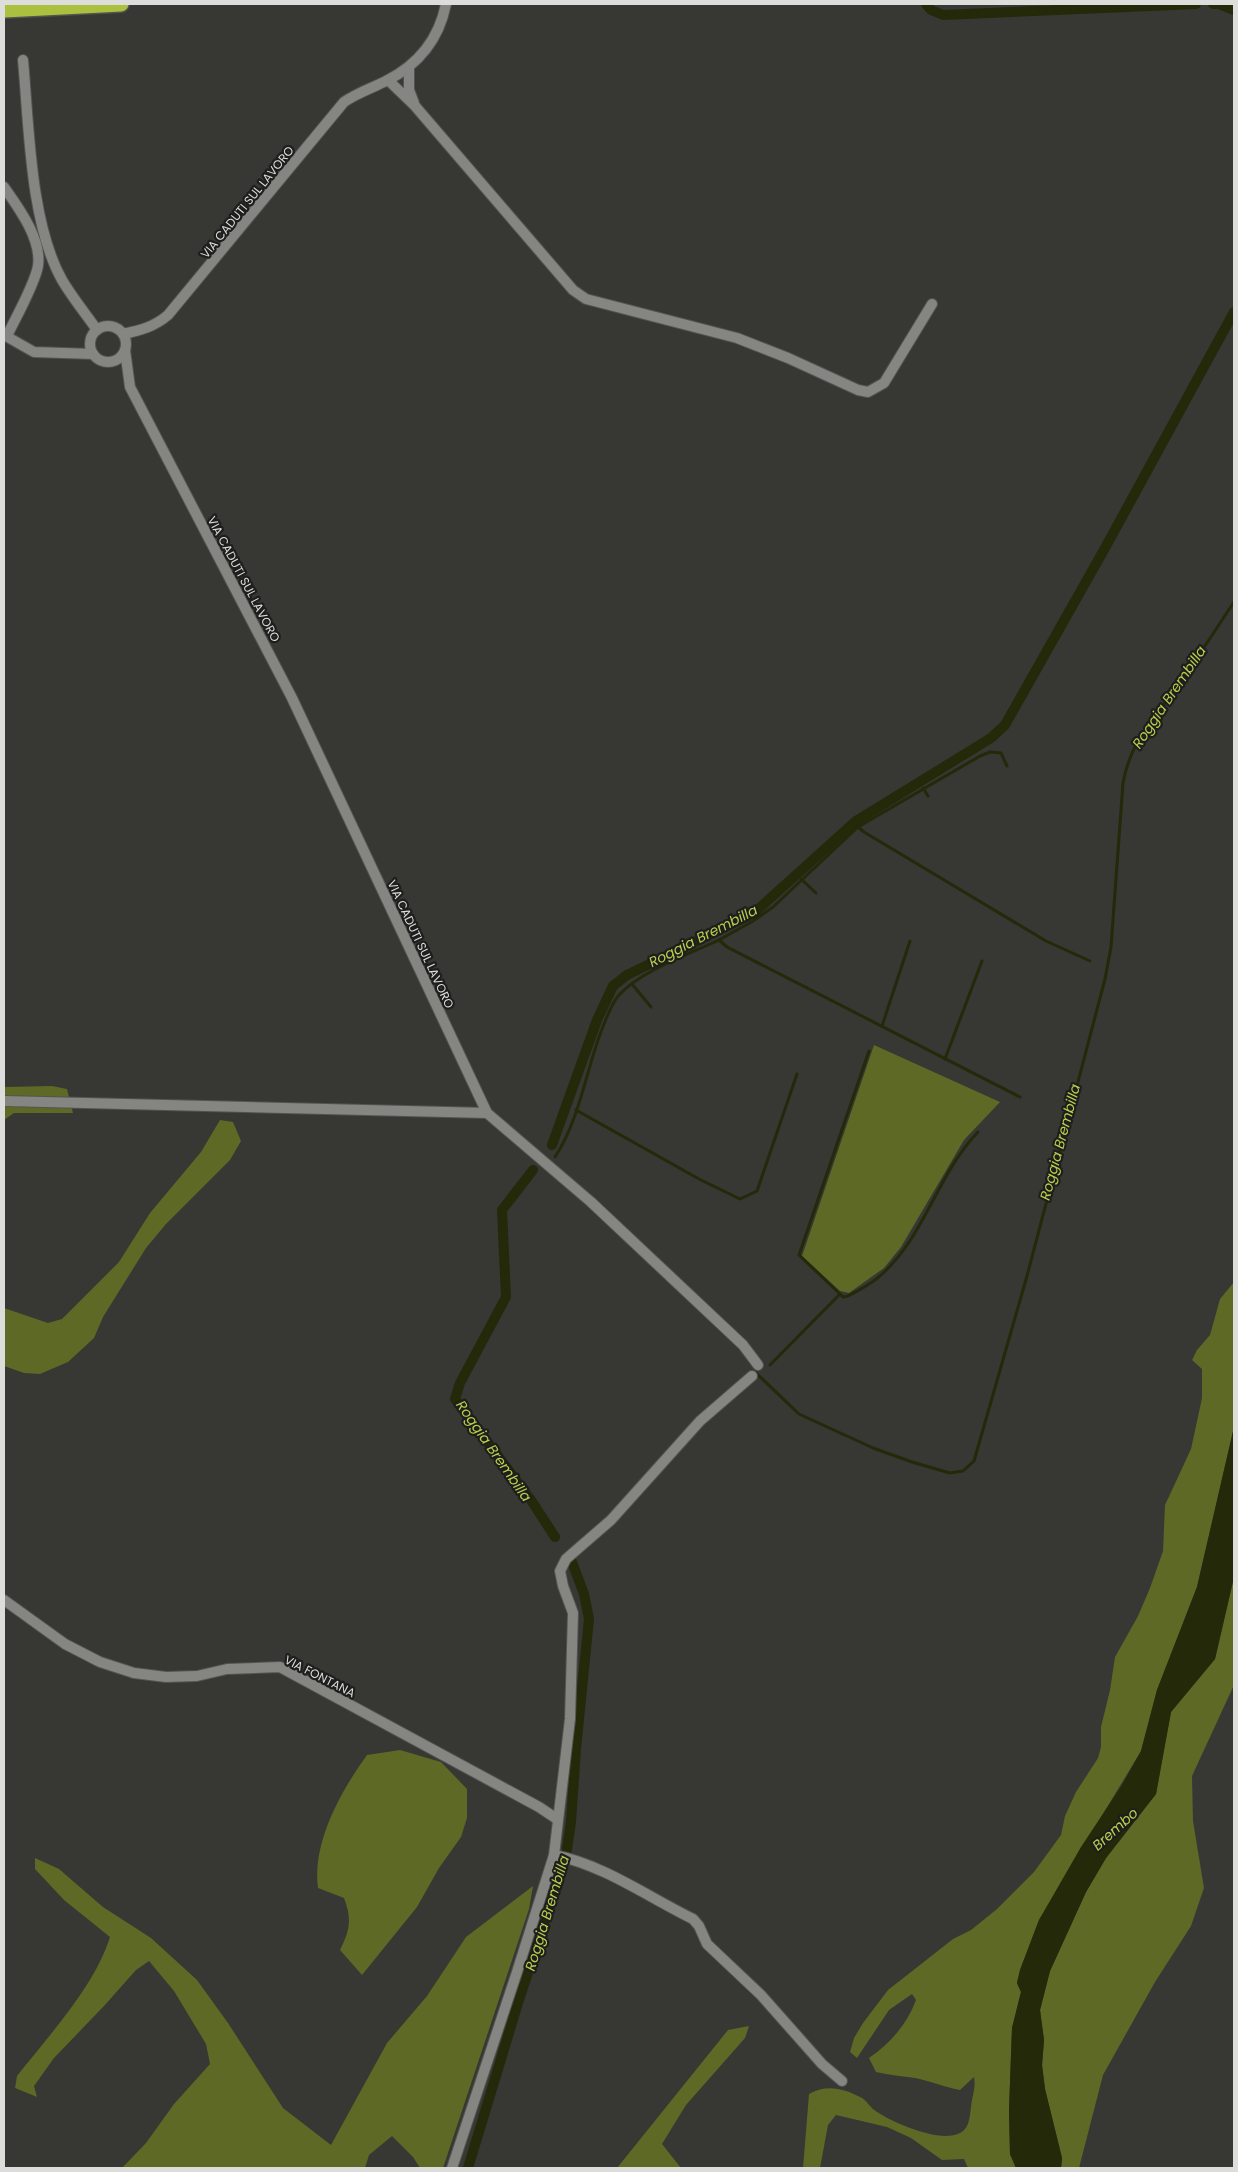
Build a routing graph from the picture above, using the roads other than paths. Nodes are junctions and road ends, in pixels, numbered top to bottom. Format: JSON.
{"nodes":[{"id":1,"x":121,"y":4,"type":"edge"},
{"id":2,"x":445,"y":8,"type":"edge"},
{"id":3,"x":4,"y":10,"type":"edge"},
{"id":4,"x":23,"y":60,"type":"dead end"},
{"id":5,"x":409,"y":67,"type":"junction"},
{"id":6,"x":388,"y":80,"type":"junction"},
{"id":7,"x":415,"y":106,"type":"junction"},
{"id":8,"x":4,"y":186,"type":"edge"},
{"id":9,"x":932,"y":304,"type":"dead end"},
{"id":10,"x":97,"y":330,"type":"junction"},
{"id":11,"x":123,"y":334,"type":"junction"},
{"id":12,"x":6,"y":336,"type":"edge"},
{"id":13,"x":125,"y":350,"type":"junction"},
{"id":14,"x":93,"y":354,"type":"junction"},
{"id":15,"x":4,"y":1101,"type":"edge"},
{"id":16,"x":488,"y":1113,"type":"junction"},
{"id":17,"x":758,"y":1365,"type":"dead end"},
{"id":18,"x":752,"y":1376,"type":"dead end"},
{"id":19,"x":4,"y":1600,"type":"edge"},
{"id":20,"x":557,"y":1820,"type":"junction"},
{"id":21,"x":555,"y":1855,"type":"junction"},
{"id":22,"x":842,"y":2081,"type":"dead end"},
{"id":23,"x":452,"y":2168,"type":"edge"}],
"edges":[{"from":1,"to":3,"type":"highway"},
{"from":2,"to":5,"type":"street","name":"VIA CADUTI SUL LAVORO"},
{"from":4,"to":10,"type":"street"},
{"from":5,"to":6,"type":"street","name":"VIA CADUTI SUL LAVORO"},
{"from":5,"to":7,"type":"street"},
{"from":6,"to":7,"type":"street"},
{"from":6,"to":11,"type":"street","name":"VIA CADUTI SUL LAVORO"},
{"from":7,"to":9,"type":"street"},
{"from":8,"to":12,"type":"street"},
{"from":10,"to":11,"type":"street"},
{"from":10,"to":14,"type":"street"},
{"from":11,"to":13,"type":"street","name":"VIA CADUTI SUL LAVORO"},
{"from":12,"to":14,"type":"street"},
{"from":13,"to":14,"type":"street"},
{"from":13,"to":16,"type":"street","name":"VIA CADUTI SUL LAVORO"},
{"from":15,"to":16,"type":"street"},
{"from":16,"to":17,"type":"street"},
{"from":18,"to":20,"type":"street"},
{"from":19,"to":20,"type":"street","name":"VIA FONTANA"},
{"from":20,"to":21,"type":"street"},
{"from":21,"to":22,"type":"street"},
{"from":21,"to":23,"type":"street"}]}
